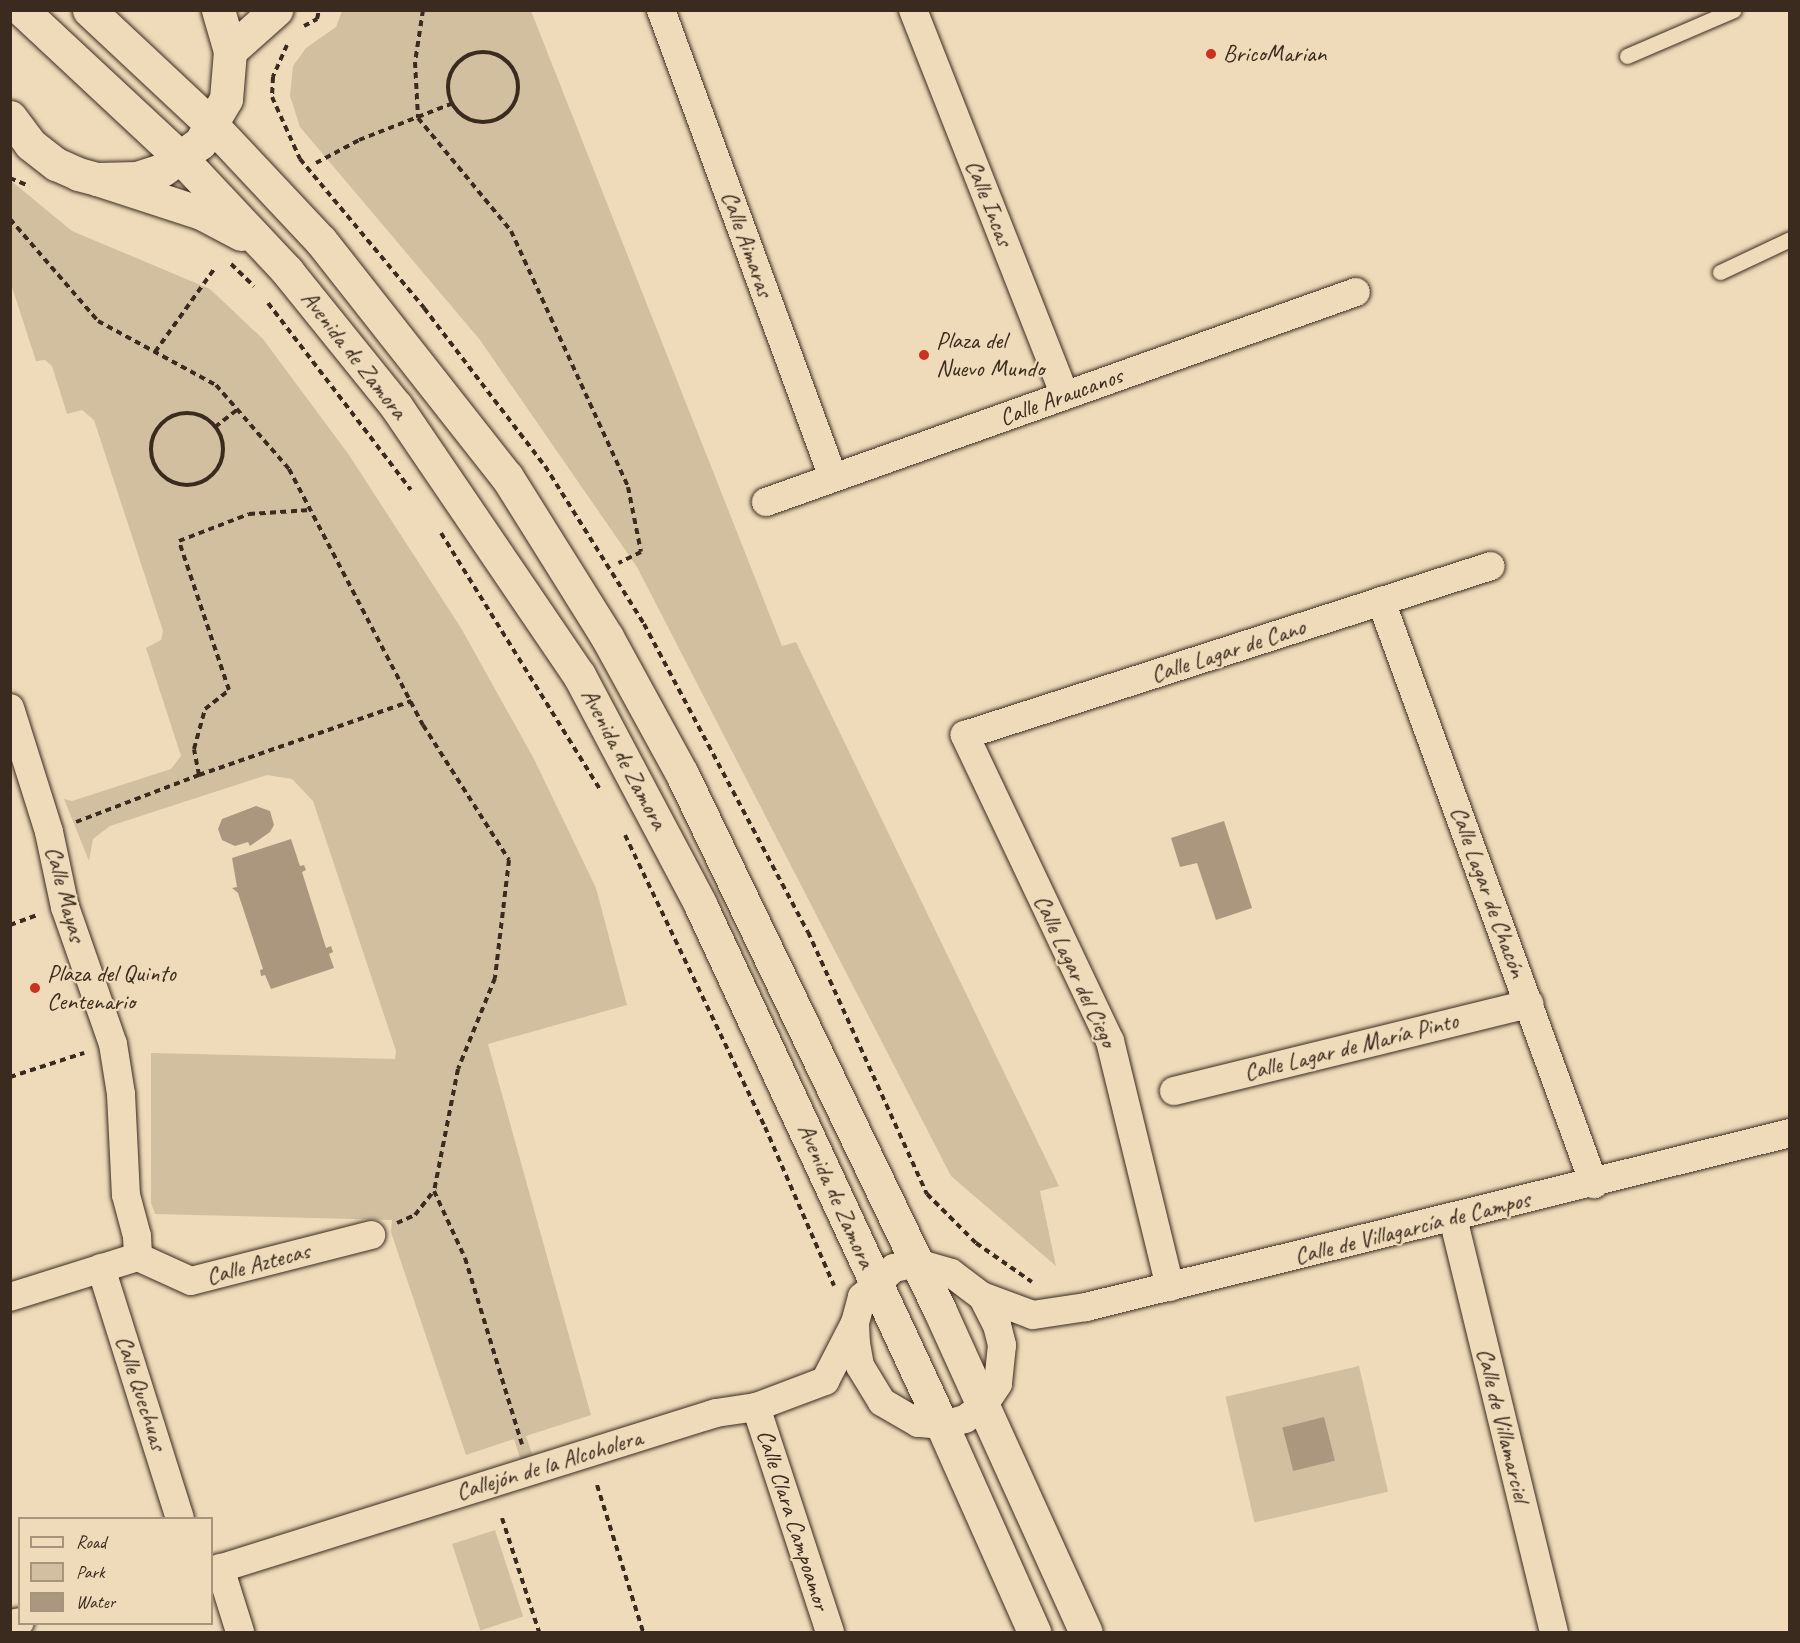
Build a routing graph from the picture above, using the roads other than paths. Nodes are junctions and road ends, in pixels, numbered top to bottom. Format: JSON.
{"nodes":[{"id":1,"x":22,"y":10,"type":"edge"},
{"id":2,"x":89,"y":10,"type":"edge"},
{"id":3,"x":218,"y":10,"type":"edge"},
{"id":4,"x":276,"y":10,"type":"edge"},
{"id":5,"x":661,"y":10,"type":"edge"},
{"id":6,"x":912,"y":10,"type":"edge"},
{"id":7,"x":1734,"y":10,"type":"edge"},
{"id":8,"x":230,"y":51,"type":"junction"},
{"id":9,"x":1627,"y":56,"type":"dead end"},
{"id":10,"x":10,"y":117,"type":"edge"},
{"id":11,"x":213,"y":126,"type":"junction"},
{"id":12,"x":20,"y":142,"type":"edge"},
{"id":13,"x":182,"y":159,"type":"junction"},
{"id":14,"x":97,"y":179,"type":"junction"},
{"id":15,"x":1790,"y":239,"type":"edge"},
{"id":16,"x":262,"y":244,"type":"junction"},
{"id":17,"x":1720,"y":272,"type":"dead end"},
{"id":18,"x":1356,"y":292,"type":"dead end"},
{"id":19,"x":1065,"y":395,"type":"junction"},
{"id":20,"x":833,"y":477,"type":"junction"},
{"id":21,"x":766,"y":502,"type":"dead end"},
{"id":22,"x":1491,"y":566,"type":"dead end"},
{"id":23,"x":1381,"y":601,"type":"junction"},
{"id":24,"x":10,"y":708,"type":"edge"},
{"id":25,"x":965,"y":735,"type":"joint"},
{"id":26,"x":1529,"y":1004,"type":"junction"},
{"id":27,"x":1174,"y":1091,"type":"dead end"},
{"id":28,"x":1790,"y":1133,"type":"edge"},
{"id":29,"x":1594,"y":1184,"type":"junction"},
{"id":30,"x":1453,"y":1218,"type":"junction"},
{"id":31,"x":371,"y":1235,"type":"road end"},
{"id":32,"x":138,"y":1257,"type":"junction"},
{"id":33,"x":916,"y":1263,"type":"junction"},
{"id":34,"x":101,"y":1268,"type":"junction"},
{"id":35,"x":875,"y":1282,"type":"junction"},
{"id":36,"x":1170,"y":1287,"type":"junction"},
{"id":37,"x":982,"y":1296,"type":"junction"},
{"id":38,"x":10,"y":1297,"type":"edge"},
{"id":39,"x":1033,"y":1315,"type":"junction"},
{"id":40,"x":855,"y":1323,"type":"junction"},
{"id":41,"x":1002,"y":1362,"type":"junction"},
{"id":42,"x":825,"y":1382,"type":"junction"},
{"id":43,"x":870,"y":1387,"type":"junction"},
{"id":44,"x":983,"y":1406,"type":"junction"},
{"id":45,"x":756,"y":1407,"type":"junction"},
{"id":46,"x":942,"y":1425,"type":"junction"},
{"id":47,"x":180,"y":1517,"type":"edge"},
{"id":48,"x":216,"y":1569,"type":"edge"},
{"id":49,"x":240,"y":1632,"type":"edge"},
{"id":50,"x":830,"y":1632,"type":"edge"},
{"id":51,"x":1034,"y":1632,"type":"edge"},
{"id":52,"x":1086,"y":1632,"type":"edge"},
{"id":53,"x":1554,"y":1632,"type":"edge"}],
"edges":[{"from":1,"to":13,"type":"main road","name":"Avenida de Zamora"},
{"from":2,"to":11,"type":"main road","name":"Avenida de Zamora"},
{"from":3,"to":8,"type":"main road"},
{"from":4,"to":8,"type":"main road"},
{"from":5,"to":20,"type":"street","name":"Calle Aimaras"},
{"from":6,"to":19,"type":"street","name":"Calle Incas"},
{"from":7,"to":9,"type":"lane"},
{"from":8,"to":11,"type":"main road"},
{"from":10,"to":12,"type":"main road"},
{"from":11,"to":13,"type":"main road"},
{"from":11,"to":33,"type":"main road","name":"Avenida de Zamora"},
{"from":12,"to":14,"type":"main road"},
{"from":13,"to":14,"type":"main road"},
{"from":13,"to":16,"type":"main road","name":"Avenida de Zamora"},
{"from":14,"to":16,"type":"main road"},
{"from":15,"to":17,"type":"lane"},
{"from":16,"to":35,"type":"main road","name":"Avenida de Zamora"},
{"from":18,"to":19,"type":"street","name":"Calle Araucanos"},
{"from":19,"to":20,"type":"street","name":"Calle Araucanos"},
{"from":20,"to":21,"type":"street","name":"Calle Araucanos"},
{"from":22,"to":23,"type":"street","name":"Calle Lagar de Cano"},
{"from":23,"to":25,"type":"street","name":"Calle Lagar de Cano"},
{"from":23,"to":26,"type":"street","name":"Calle Lagar de Chacón"},
{"from":24,"to":32,"type":"street","name":"Calle Mayas"},
{"from":25,"to":36,"type":"street","name":"Calle Lagar del Ciego"},
{"from":26,"to":27,"type":"street","name":"Calle Lagar de María Pinto"},
{"from":26,"to":29,"type":"street","name":"Calle Lagar de Chacón"},
{"from":28,"to":29,"type":"street","name":"Calle de Villagarcía de Campos"},
{"from":29,"to":30,"type":"street","name":"Calle de Villagarcía de Campos"},
{"from":30,"to":36,"type":"street","name":"Calle de Villagarcía de Campos"},
{"from":30,"to":53,"type":"street","name":"Calle de Villamarciel"},
{"from":31,"to":32,"type":"street","name":"Calle Aztecas"},
{"from":32,"to":34,"type":"street"},
{"from":33,"to":35,"type":"street"},
{"from":33,"to":37,"type":"street"},
{"from":33,"to":44,"type":"main road","name":"Avenida de Zamora"},
{"from":34,"to":38,"type":"street"},
{"from":34,"to":47,"type":"street","name":"Calle Quechuas"},
{"from":35,"to":40,"type":"street"},
{"from":35,"to":46,"type":"main road","name":"Avenida de Zamora"},
{"from":36,"to":39,"type":"street","name":"Calle de Villagarcía de Campos"},
{"from":37,"to":39,"type":"street"},
{"from":37,"to":41,"type":"street"},
{"from":39,"to":41,"type":"street"},
{"from":40,"to":42,"type":"street"},
{"from":40,"to":43,"type":"street"},
{"from":41,"to":44,"type":"street"},
{"from":42,"to":43,"type":"street"},
{"from":42,"to":45,"type":"street","name":"Callejón de la Alcoholera"},
{"from":43,"to":46,"type":"street"},
{"from":44,"to":46,"type":"street"},
{"from":44,"to":52,"type":"main road","name":"Avenida de Zamora"},
{"from":45,"to":48,"type":"street","name":"Callejón de la Alcoholera"},
{"from":45,"to":50,"type":"street","name":"Calle Clara Campoamor"},
{"from":46,"to":51,"type":"main road","name":"Avenida de Zamora"},
{"from":48,"to":49,"type":"street"}]}
